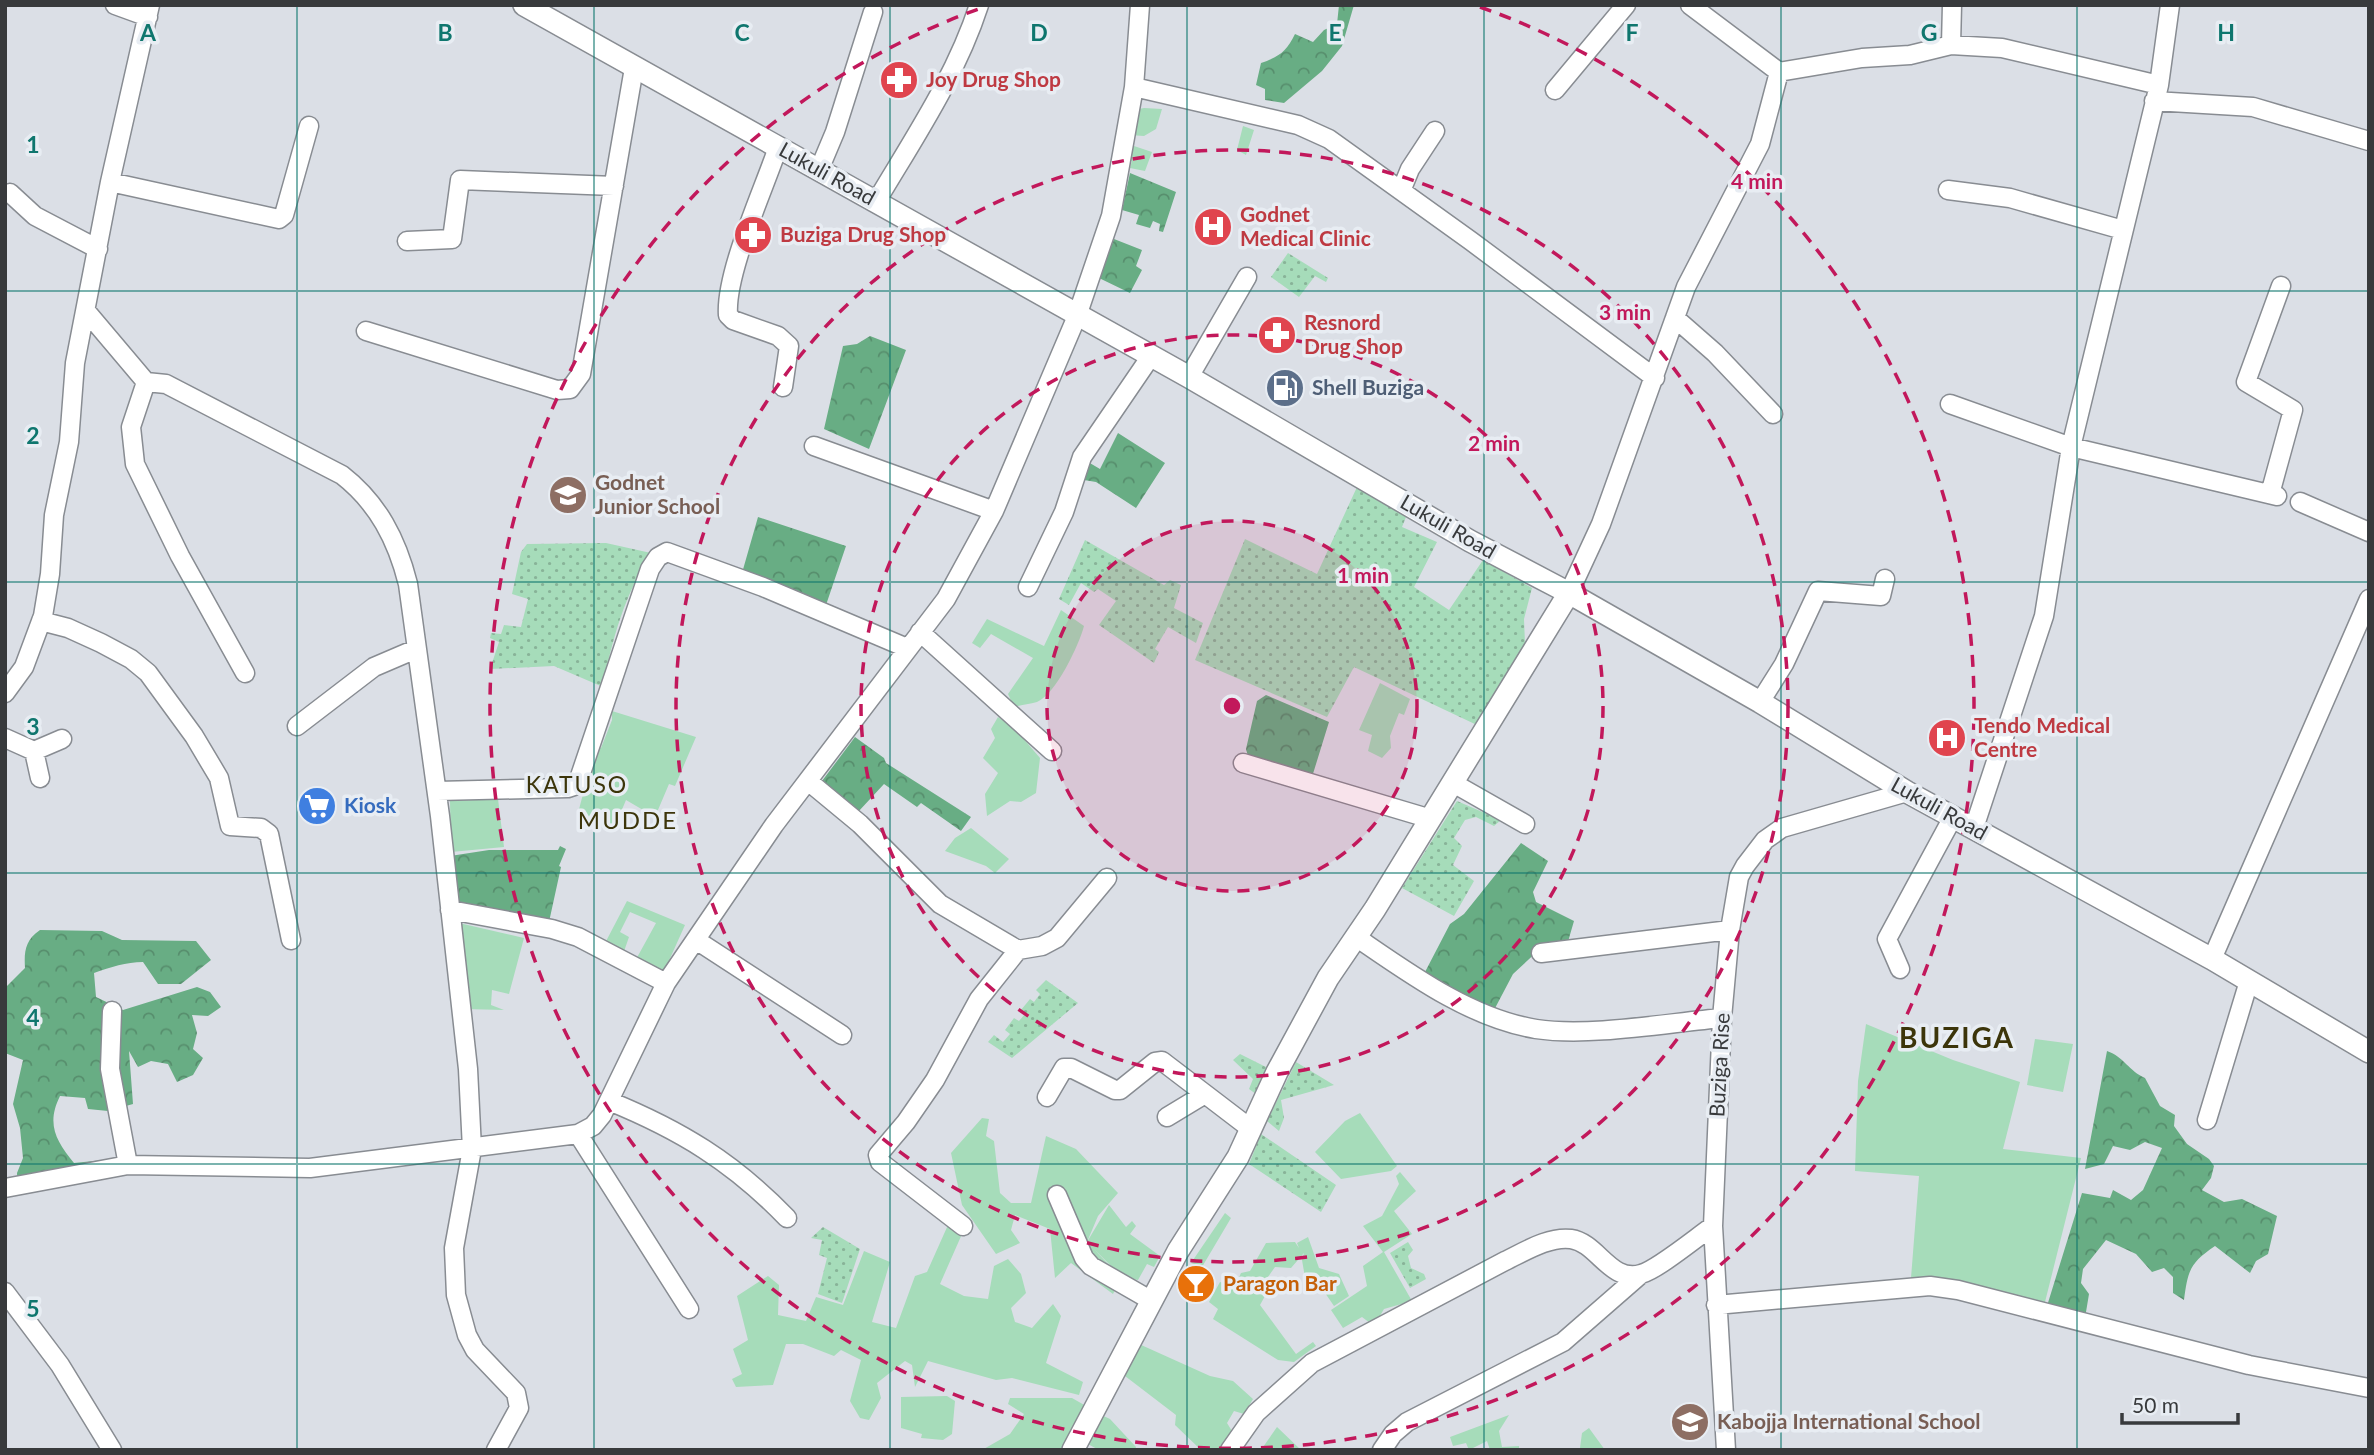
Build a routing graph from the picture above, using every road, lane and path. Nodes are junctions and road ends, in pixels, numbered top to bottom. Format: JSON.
{"nodes":[{"id":1,"x":115,"y":5,"type":"edge"},
{"id":2,"x":524,"y":5,"type":"edge"},
{"id":3,"x":979,"y":5,"type":"edge"},
{"id":4,"x":1140,"y":5,"type":"edge"},
{"id":5,"x":1626,"y":5,"type":"edge"},
{"id":6,"x":1690,"y":5,"type":"edge"},
{"id":7,"x":1952,"y":5,"type":"edge"},
{"id":8,"x":2169,"y":5,"type":"edge"},
{"id":9,"x":149,"y":11,"type":"edge"},
{"id":10,"x":873,"y":12,"type":"dead end"},
{"id":11,"x":1951,"y":45,"type":"junction"},
{"id":12,"x":634,"y":68,"type":"junction"},
{"id":13,"x":1779,"y":72,"type":"junction"},
{"id":14,"x":1134,"y":87,"type":"junction"},
{"id":15,"x":1555,"y":90,"type":"dead end"},
{"id":16,"x":2157,"y":93,"type":"junction"},
{"id":17,"x":309,"y":126,"type":"dead end"},
{"id":18,"x":1435,"y":131,"type":"dead end"},
{"id":19,"x":2369,"y":141,"type":"edge"},
{"id":20,"x":778,"y":147,"type":"junction"},
{"id":21,"x":820,"y":170,"type":"junction"},
{"id":22,"x":110,"y":182,"type":"junction"},
{"id":23,"x":614,"y":186,"type":"junction"},
{"id":24,"x":1948,"y":190,"type":"dead end"},
{"id":25,"x":1401,"y":191,"type":"junction"},
{"id":26,"x":10,"y":192,"type":"dead end"},
{"id":27,"x":876,"y":202,"type":"junction"},
{"id":28,"x":2123,"y":230,"type":"junction"},
{"id":29,"x":407,"y":241,"type":"dead end"},
{"id":30,"x":98,"y":249,"type":"junction"},
{"id":31,"x":1247,"y":277,"type":"dead end"},
{"id":32,"x":2281,"y":286,"type":"dead end"},
{"id":33,"x":86,"y":312,"type":"junction"},
{"id":34,"x":1077,"y":316,"type":"junction"},
{"id":35,"x":1675,"y":318,"type":"junction"},
{"id":36,"x":366,"y":331,"type":"dead end"},
{"id":37,"x":1151,"y":356,"type":"junction"},
{"id":38,"x":1189,"y":377,"type":"junction"},
{"id":39,"x":1655,"y":378,"type":"junction"},
{"id":40,"x":146,"y":382,"type":"junction"},
{"id":41,"x":783,"y":387,"type":"dead end"},
{"id":42,"x":1950,"y":404,"type":"dead end"},
{"id":43,"x":1773,"y":414,"type":"dead end"},
{"id":44,"x":814,"y":446,"type":"dead end"},
{"id":45,"x":2071,"y":447,"type":"junction"},
{"id":46,"x":2301,"y":502,"type":"dead end"},
{"id":47,"x":994,"y":512,"type":"junction"},
{"id":48,"x":2369,"y":532,"type":"edge"},
{"id":49,"x":1885,"y":579,"type":"dead end"},
{"id":50,"x":1028,"y":587,"type":"dead end"},
{"id":51,"x":1569,"y":593,"type":"junction"},
{"id":52,"x":2369,"y":599,"type":"edge"},
{"id":53,"x":41,"y":621,"type":"junction"},
{"id":54,"x":920,"y":632,"type":"junction"},
{"id":55,"x":907,"y":648,"type":"junction"},
{"id":56,"x":416,"y":649,"type":"junction"},
{"id":57,"x":245,"y":673,"type":"dead end"},
{"id":58,"x":5,"y":693,"type":"edge"},
{"id":59,"x":1760,"y":702,"type":"junction"},
{"id":60,"x":297,"y":726,"type":"dead end"},
{"id":61,"x":5,"y":738,"type":"edge"},
{"id":62,"x":62,"y":739,"type":"dead end"},
{"id":63,"x":34,"y":751,"type":"junction"},
{"id":64,"x":1052,"y":751,"type":"dead end"},
{"id":65,"x":1243,"y":763,"type":"dead end"},
{"id":66,"x":40,"y":778,"type":"dead end"},
{"id":67,"x":808,"y":781,"type":"junction"},
{"id":68,"x":1453,"y":783,"type":"junction"},
{"id":69,"x":436,"y":791,"type":"junction"},
{"id":70,"x":1907,"y":792,"type":"junction"},
{"id":71,"x":1953,"y":817,"type":"junction"},
{"id":72,"x":1431,"y":819,"type":"junction"},
{"id":73,"x":1525,"y":824,"type":"dead end"},
{"id":74,"x":1974,"y":828,"type":"junction"},
{"id":75,"x":1107,"y":878,"type":"dead end"},
{"id":76,"x":450,"y":910,"type":"junction"},
{"id":77,"x":1730,"y":930,"type":"junction"},
{"id":78,"x":1356,"y":937,"type":"junction"},
{"id":79,"x":291,"y":940,"type":"dead end"},
{"id":80,"x":696,"y":940,"type":"junction"},
{"id":81,"x":1018,"y":950,"type":"junction"},
{"id":82,"x":1541,"y":953,"type":"dead end"},
{"id":83,"x":2212,"y":959,"type":"junction"},
{"id":84,"x":1900,"y":968,"type":"dead end"},
{"id":85,"x":2249,"y":981,"type":"junction"},
{"id":86,"x":666,"y":983,"type":"junction"},
{"id":87,"x":112,"y":1011,"type":"dead end"},
{"id":88,"x":1722,"y":1018,"type":"junction"},
{"id":89,"x":842,"y":1035,"type":"dead end"},
{"id":90,"x":2369,"y":1052,"type":"edge"},
{"id":91,"x":1205,"y":1094,"type":"junction"},
{"id":92,"x":1046,"y":1097,"type":"dead end"},
{"id":93,"x":609,"y":1101,"type":"junction"},
{"id":94,"x":1167,"y":1117,"type":"dead end"},
{"id":95,"x":2207,"y":1120,"type":"dead end"},
{"id":96,"x":1251,"y":1129,"type":"junction"},
{"id":97,"x":578,"y":1134,"type":"junction"},
{"id":98,"x":472,"y":1149,"type":"junction"},
{"id":99,"x":128,"y":1165,"type":"junction"},
{"id":100,"x":5,"y":1188,"type":"edge"},
{"id":101,"x":1057,"y":1195,"type":"dead end"},
{"id":102,"x":787,"y":1218,"type":"dead end"},
{"id":103,"x":963,"y":1226,"type":"dead end"},
{"id":104,"x":1713,"y":1226,"type":"junction"},
{"id":105,"x":1641,"y":1274,"type":"junction"},
{"id":106,"x":5,"y":1292,"type":"edge"},
{"id":107,"x":1152,"y":1301,"type":"junction"},
{"id":108,"x":1716,"y":1305,"type":"junction"},
{"id":109,"x":689,"y":1309,"type":"dead end"},
{"id":110,"x":2369,"y":1388,"type":"edge"},
{"id":111,"x":112,"y":1450,"type":"edge"},
{"id":112,"x":496,"y":1450,"type":"edge"},
{"id":113,"x":1073,"y":1450,"type":"edge"},
{"id":114,"x":1230,"y":1450,"type":"edge"},
{"id":115,"x":1382,"y":1450,"type":"edge"},
{"id":116,"x":1726,"y":1450,"type":"edge"}],
"edges":[{"from":1,"to":9,"type":"street"},
{"from":2,"to":12,"type":"street","name":"Lukuli Road"},
{"from":3,"to":27,"type":"street"},
{"from":4,"to":14,"type":"street"},
{"from":5,"to":15,"type":"street"},
{"from":6,"to":13,"type":"street"},
{"from":7,"to":11,"type":"street"},
{"from":8,"to":16,"type":"street"},
{"from":9,"to":22,"type":"street"},
{"from":10,"to":21,"type":"street"},
{"from":11,"to":13,"type":"street"},
{"from":11,"to":16,"type":"street"},
{"from":12,"to":20,"type":"street","name":"Lukuli Road"},
{"from":12,"to":23,"type":"street"},
{"from":13,"to":35,"type":"street"},
{"from":14,"to":25,"type":"street"},
{"from":14,"to":34,"type":"street"},
{"from":16,"to":19,"type":"street"},
{"from":16,"to":28,"type":"street"},
{"from":17,"to":22,"type":"street"},
{"from":18,"to":25,"type":"street"},
{"from":20,"to":21,"type":"street","name":"Lukuli Road"},
{"from":20,"to":41,"type":"street"},
{"from":21,"to":27,"type":"street","name":"Lukuli Road"},
{"from":22,"to":30,"type":"street"},
{"from":23,"to":29,"type":"street"},
{"from":23,"to":36,"type":"street"},
{"from":24,"to":28,"type":"street"},
{"from":25,"to":39,"type":"street"},
{"from":26,"to":30,"type":"street"},
{"from":27,"to":34,"type":"street","name":"Lukuli Road"},
{"from":28,"to":45,"type":"street"},
{"from":30,"to":33,"type":"street"},
{"from":31,"to":38,"type":"street"},
{"from":32,"to":45,"type":"street"},
{"from":33,"to":40,"type":"street"},
{"from":33,"to":53,"type":"street"},
{"from":34,"to":37,"type":"street","name":"Lukuli Road"},
{"from":34,"to":47,"type":"street"},
{"from":35,"to":39,"type":"street"},
{"from":35,"to":43,"type":"street"},
{"from":37,"to":38,"type":"street","name":"Lukuli Road"},
{"from":37,"to":50,"type":"street"},
{"from":38,"to":51,"type":"street","name":"Lukuli Road"},
{"from":39,"to":51,"type":"street"},
{"from":40,"to":56,"type":"street"},
{"from":40,"to":57,"type":"street"},
{"from":42,"to":45,"type":"street"},
{"from":44,"to":47,"type":"street"},
{"from":45,"to":74,"type":"street"},
{"from":46,"to":48,"type":"street"},
{"from":47,"to":54,"type":"street"},
{"from":49,"to":59,"type":"street"},
{"from":51,"to":59,"type":"street","name":"Lukuli Road"},
{"from":51,"to":68,"type":"street"},
{"from":52,"to":83,"type":"street"},
{"from":53,"to":58,"type":"street"},
{"from":53,"to":79,"type":"street"},
{"from":54,"to":55,"type":"street"},
{"from":54,"to":64,"type":"street"},
{"from":55,"to":67,"type":"street"},
{"from":55,"to":69,"type":"street"},
{"from":56,"to":60,"type":"street"},
{"from":56,"to":69,"type":"street"},
{"from":59,"to":70,"type":"street","name":"Lukuli Road"},
{"from":61,"to":63,"type":"street"},
{"from":62,"to":63,"type":"street"},
{"from":63,"to":66,"type":"street"},
{"from":65,"to":72,"type":"street"},
{"from":67,"to":80,"type":"street"},
{"from":67,"to":81,"type":"street"},
{"from":68,"to":72,"type":"street"},
{"from":68,"to":73,"type":"street"},
{"from":69,"to":76,"type":"street"},
{"from":70,"to":71,"type":"street","name":"Lukuli Road"},
{"from":70,"to":77,"type":"street","name":"Buziga Rise"},
{"from":71,"to":74,"type":"street","name":"Lukuli Road"},
{"from":71,"to":84,"type":"street"},
{"from":72,"to":78,"type":"street"},
{"from":74,"to":83,"type":"street","name":"Lukuli Road"},
{"from":75,"to":81,"type":"street"},
{"from":76,"to":86,"type":"street"},
{"from":76,"to":98,"type":"street"},
{"from":77,"to":82,"type":"street"},
{"from":77,"to":88,"type":"street","name":"Buziga Rise"},
{"from":78,"to":88,"type":"street"},
{"from":78,"to":96,"type":"street"},
{"from":80,"to":86,"type":"street"},
{"from":80,"to":89,"type":"street"},
{"from":81,"to":103,"type":"street"},
{"from":83,"to":85,"type":"street","name":"Lukuli Road"},
{"from":85,"to":90,"type":"street","name":"Lukuli Road"},
{"from":85,"to":95,"type":"street"},
{"from":86,"to":93,"type":"street"},
{"from":87,"to":99,"type":"street"},
{"from":88,"to":104,"type":"street","name":"Buziga Rise"},
{"from":91,"to":92,"type":"street"},
{"from":91,"to":94,"type":"street"},
{"from":91,"to":96,"type":"street"},
{"from":93,"to":97,"type":"street"},
{"from":93,"to":102,"type":"street"},
{"from":96,"to":107,"type":"street"},
{"from":97,"to":98,"type":"street"},
{"from":97,"to":109,"type":"street"},
{"from":98,"to":99,"type":"street"},
{"from":98,"to":112,"type":"street"},
{"from":99,"to":100,"type":"street"},
{"from":101,"to":107,"type":"street"},
{"from":104,"to":105,"type":"street"},
{"from":104,"to":108,"type":"street","name":"Buziga Rise"},
{"from":105,"to":114,"type":"street"},
{"from":105,"to":115,"type":"street"},
{"from":106,"to":111,"type":"street"},
{"from":107,"to":113,"type":"street"},
{"from":108,"to":110,"type":"street"},
{"from":108,"to":116,"type":"street","name":"Buziga Rise"}]}
